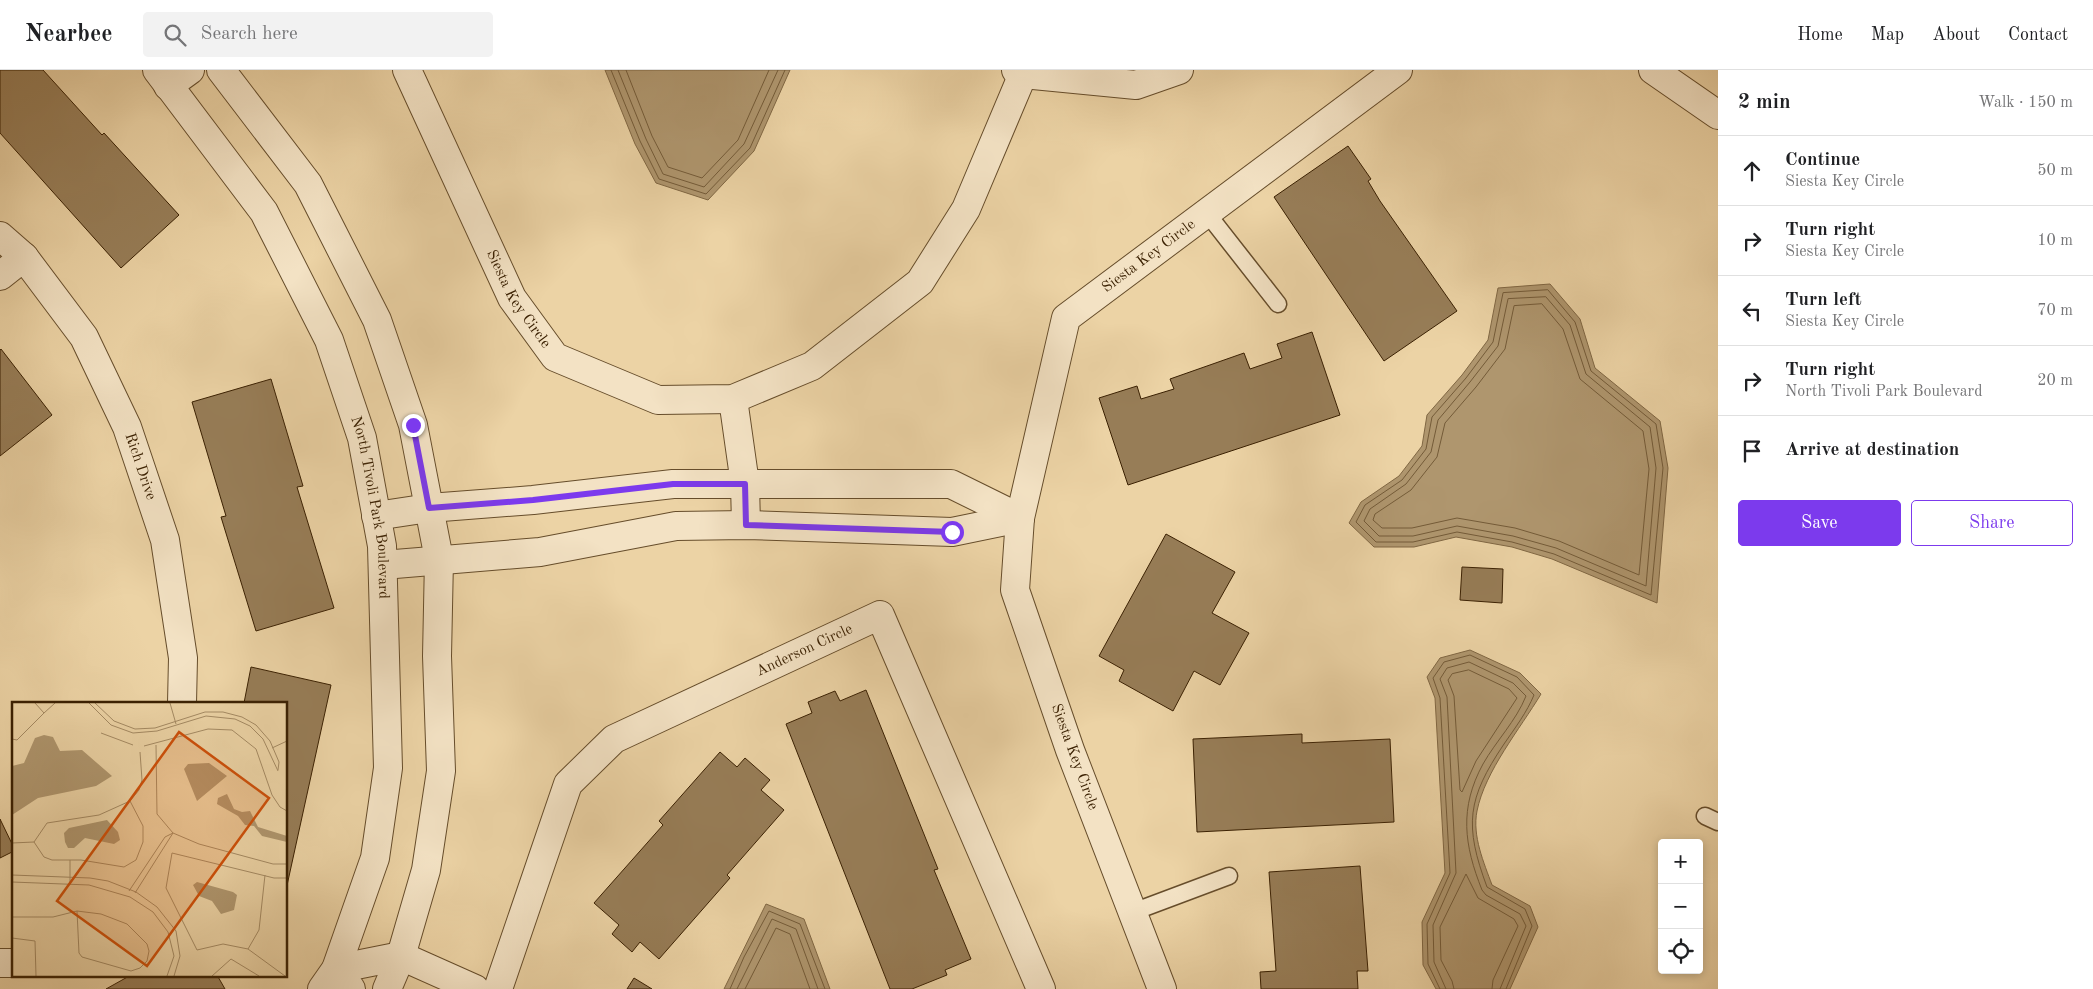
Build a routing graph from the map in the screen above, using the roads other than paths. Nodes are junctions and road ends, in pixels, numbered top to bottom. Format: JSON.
{"nodes":[{"id":1,"x":190,"y":70,"type":"edge"},
{"id":2,"x":221,"y":70,"type":"edge"},
{"id":3,"x":407,"y":70,"type":"edge"},
{"id":4,"x":1179,"y":70,"type":"edge"},
{"id":5,"x":1398,"y":70,"type":"edge"},
{"id":6,"x":1653,"y":70,"type":"edge"},
{"id":7,"x":1020,"y":72,"type":"edge"},
{"id":8,"x":162,"y":78,"type":"edge"},
{"id":9,"x":1718,"y":115,"type":"edge"},
{"id":10,"x":1206,"y":212,"type":"junction"},
{"id":11,"x":0,"y":236,"type":"edge"},
{"id":12,"x":24,"y":257,"type":"junction"},
{"id":13,"x":0,"y":276,"type":"edge"},
{"id":14,"x":1278,"y":304,"type":"dead end"},
{"id":15,"x":733,"y":399,"type":"junction"},
{"id":16,"x":745,"y":484,"type":"junction"},
{"id":17,"x":429,"y":508,"type":"junction"},
{"id":18,"x":376,"y":516,"type":"junction"},
{"id":19,"x":1020,"y":518,"type":"junction"},
{"id":20,"x":746,"y":525,"type":"junction"},
{"id":21,"x":439,"y":559,"type":"junction"},
{"id":22,"x":383,"y":565,"type":"junction"},
{"id":23,"x":182,"y":702,"type":"edge"},
{"id":24,"x":1229,"y":876,"type":"dead end"},
{"id":25,"x":1133,"y":912,"type":"junction"},
{"id":26,"x":401,"y":956,"type":"junction"},
{"id":27,"x":336,"y":982,"type":"edge"},
{"id":28,"x":386,"y":989,"type":"edge"},
{"id":29,"x":476,"y":989,"type":"edge"},
{"id":30,"x":498,"y":989,"type":"edge"},
{"id":31,"x":1041,"y":989,"type":"edge"},
{"id":32,"x":1162,"y":989,"type":"edge"}],
"edges":[{"from":1,"to":8,"type":"street"},
{"from":2,"to":17,"type":"street"},
{"from":3,"to":15,"type":"street","name":"Siesta Key Circle"},
{"from":4,"to":7,"type":"street"},
{"from":5,"to":10,"type":"street","name":"Siesta Key Circle"},
{"from":6,"to":9,"type":"street"},
{"from":7,"to":15,"type":"street","name":"Siesta Key Circle"},
{"from":8,"to":18,"type":"street","name":"North Tivoli Park Boulevard"},
{"from":10,"to":14,"type":"lane"},
{"from":10,"to":19,"type":"street","name":"Siesta Key Circle"},
{"from":11,"to":12,"type":"street","name":"Rich Drive"},
{"from":12,"to":13,"type":"street"},
{"from":12,"to":23,"type":"street","name":"Rich Drive"},
{"from":15,"to":16,"type":"street"},
{"from":16,"to":17,"type":"street"},
{"from":16,"to":19,"type":"street"},
{"from":16,"to":20,"type":"street"},
{"from":17,"to":18,"type":"street"},
{"from":17,"to":21,"type":"street"},
{"from":18,"to":22,"type":"street","name":"North Tivoli Park Boulevard"},
{"from":19,"to":20,"type":"street"},
{"from":19,"to":25,"type":"street","name":"Siesta Key Circle"},
{"from":20,"to":21,"type":"street"},
{"from":21,"to":22,"type":"street"},
{"from":21,"to":26,"type":"street"},
{"from":22,"to":27,"type":"street","name":"North Tivoli Park Boulevard"},
{"from":24,"to":25,"type":"lane"},
{"from":25,"to":32,"type":"street","name":"Siesta Key Circle"},
{"from":26,"to":27,"type":"street"},
{"from":26,"to":28,"type":"street"},
{"from":26,"to":29,"type":"street"},
{"from":30,"to":31,"type":"street","name":"Anderson Circle"}]}
